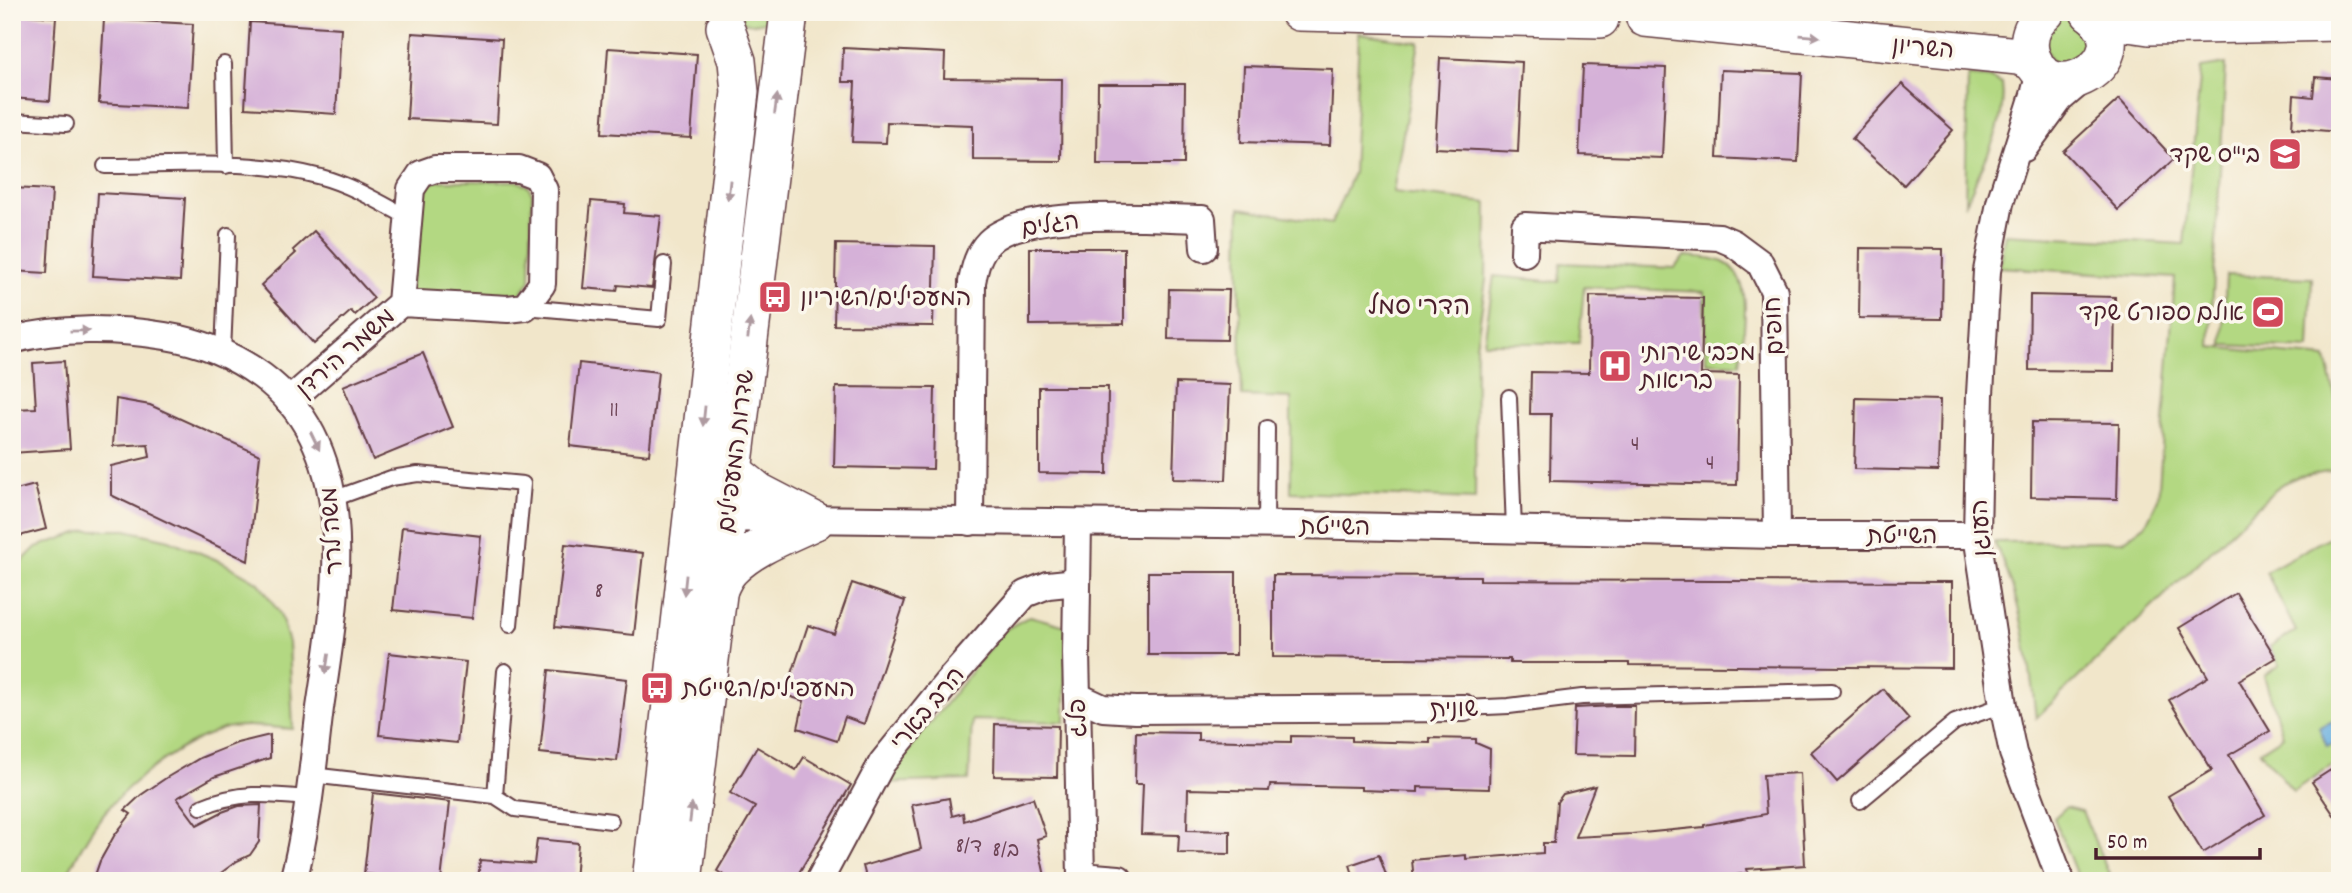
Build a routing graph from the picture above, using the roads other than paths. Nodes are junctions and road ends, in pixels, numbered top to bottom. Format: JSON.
{"nodes":[{"id":1,"x":1299,"y":12,"type":"edge"},
{"id":2,"x":2046,"y":12,"type":"edge"},
{"id":3,"x":2090,"y":12,"type":"edge"},
{"id":4,"x":794,"y":15,"type":"edge"},
{"id":5,"x":1648,"y":15,"type":"edge"},
{"id":6,"x":1596,"y":16,"type":"edge"},
{"id":7,"x":717,"y":20,"type":"edge"},
{"id":8,"x":2340,"y":22,"type":"edge"},
{"id":9,"x":2203,"y":24,"type":"junction"},
{"id":10,"x":224,"y":64,"type":"dead end"},
{"id":11,"x":2036,"y":64,"type":"junction"},
{"id":12,"x":2092,"y":72,"type":"junction"},
{"id":13,"x":12,"y":121,"type":"edge"},
{"id":14,"x":66,"y":124,"type":"dead end"},
{"id":15,"x":105,"y":166,"type":"dead end"},
{"id":16,"x":226,"y":166,"type":"junction"},
{"id":17,"x":2010,"y":166,"type":"junction"},
{"id":18,"x":409,"y":218,"type":"junction"},
{"id":19,"x":228,"y":235,"type":"dead end"},
{"id":20,"x":1204,"y":248,"type":"dead end"},
{"id":21,"x":1524,"y":253,"type":"dead end"},
{"id":22,"x":664,"y":264,"type":"dead end"},
{"id":23,"x":401,"y":303,"type":"junction"},
{"id":24,"x":525,"y":307,"type":"junction"},
{"id":25,"x":12,"y":340,"type":"edge"},
{"id":26,"x":223,"y":352,"type":"junction"},
{"id":27,"x":1509,"y":397,"type":"dead end"},
{"id":28,"x":289,"y":401,"type":"junction"},
{"id":29,"x":1267,"y":428,"type":"dead end"},
{"id":30,"x":733,"y":471,"type":"junction"},
{"id":31,"x":333,"y":499,"type":"junction"},
{"id":32,"x":710,"y":518,"type":"junction"},
{"id":33,"x":815,"y":521,"type":"junction"},
{"id":34,"x":970,"y":522,"type":"junction"},
{"id":35,"x":1078,"y":523,"type":"junction"},
{"id":36,"x":1266,"y":525,"type":"junction"},
{"id":37,"x":1514,"y":530,"type":"junction"},
{"id":38,"x":1777,"y":535,"type":"junction"},
{"id":39,"x":1977,"y":535,"type":"junction"},
{"id":40,"x":1077,"y":582,"type":"junction"},
{"id":41,"x":719,"y":589,"type":"junction"},
{"id":42,"x":510,"y":625,"type":"dead end"},
{"id":43,"x":505,"y":671,"type":"dead end"},
{"id":44,"x":1832,"y":691,"type":"dead end"},
{"id":45,"x":1077,"y":696,"type":"junction"},
{"id":46,"x":2003,"y":705,"type":"junction"},
{"id":47,"x":1464,"y":708,"type":"joint"},
{"id":48,"x":309,"y":787,"type":"junction"},
{"id":49,"x":495,"y":796,"type":"junction"},
{"id":50,"x":1860,"y":802,"type":"dead end"},
{"id":51,"x":201,"y":807,"type":"dead end"},
{"id":52,"x":611,"y":821,"type":"dead end"},
{"id":53,"x":1119,"y":879,"type":"dead end"},
{"id":54,"x":293,"y":881,"type":"edge"},
{"id":55,"x":651,"y":881,"type":"edge"},
{"id":56,"x":683,"y":881,"type":"edge"},
{"id":57,"x":819,"y":881,"type":"edge"},
{"id":58,"x":2061,"y":881,"type":"edge"}],
"edges":[{"from":1,"to":6,"type":"street"},
{"from":2,"to":11,"type":"street"},
{"from":3,"to":9,"type":"street"},
{"from":3,"to":12,"type":"street"},
{"from":4,"to":7,"type":"street"},
{"from":30,"to":4,"type":"street","name":"שדרות המעפילים","one_way":true},
{"from":5,"to":6,"type":"street","name":"השריון"},
{"from":5,"to":11,"type":"street","name":"השריון","one_way":true},
{"from":7,"to":32,"type":"street","name":"שדרות המעפילים","one_way":true},
{"from":8,"to":9,"type":"street"},
{"from":9,"to":12,"type":"street"},
{"from":10,"to":16,"type":"lane"},
{"from":11,"to":12,"type":"street","name":"השריון"},
{"from":11,"to":17,"type":"street","name":"העוגן"},
{"from":12,"to":17,"type":"street","name":"העוגן"},
{"from":13,"to":14,"type":"lane"},
{"from":15,"to":16,"type":"lane"},
{"from":16,"to":18,"type":"lane"},
{"from":17,"to":39,"type":"street","name":"העוגן"},
{"from":18,"to":23,"type":"street","name":"משמר הירדן"},
{"from":18,"to":24,"type":"street","name":"משמר הירדן"},
{"from":19,"to":26,"type":"lane"},
{"from":20,"to":34,"type":"street","name":"הגלים"},
{"from":21,"to":38,"type":"street","name":"חופים"},
{"from":22,"to":24,"type":"lane"},
{"from":23,"to":24,"type":"street","name":"משמר הירדן"},
{"from":23,"to":28,"type":"street","name":"משמר הירדן"},
{"from":25,"to":26,"type":"street","name":"משה לרר","one_way":true},
{"from":26,"to":28,"type":"street","name":"משה לרר"},
{"from":27,"to":37,"type":"lane"},
{"from":28,"to":31,"type":"street","name":"משה לרר","one_way":true},
{"from":29,"to":36,"type":"lane"},
{"from":30,"to":32,"type":"street","name":"שדרות המעפילים"},
{"from":30,"to":33,"type":"street"},
{"from":31,"to":42,"type":"lane"},
{"from":31,"to":48,"type":"street","name":"משה לרר","one_way":true},
{"from":32,"to":33,"type":"street","name":"השייטת"},
{"from":32,"to":41,"type":"street","name":"שדרות המעפילים"},
{"from":32,"to":55,"type":"street","name":"שדרות המעפילים","one_way":true},
{"from":33,"to":34,"type":"street","name":"השייטת"},
{"from":33,"to":41,"type":"street"},
{"from":34,"to":35,"type":"street","name":"השייטת"},
{"from":35,"to":36,"type":"street","name":"השייטת"},
{"from":35,"to":40,"type":"street","name":"פלג"},
{"from":36,"to":37,"type":"street","name":"השייטת"},
{"from":37,"to":38,"type":"street","name":"השייטת"},
{"from":38,"to":39,"type":"street","name":"השייטת"},
{"from":39,"to":46,"type":"street","name":"העוגן"},
{"from":40,"to":45,"type":"street","name":"פלג"},
{"from":40,"to":57,"type":"street","name":"הרב בארי"},
{"from":56,"to":41,"type":"street","name":"שדרות המעפילים","one_way":true},
{"from":43,"to":49,"type":"lane"},
{"from":44,"to":47,"type":"lane","name":"שונית"},
{"from":45,"to":47,"type":"street","name":"שונית"},
{"from":45,"to":53,"type":"street","name":"פלג"},
{"from":46,"to":50,"type":"lane"},
{"from":46,"to":58,"type":"street","name":"העוגן"},
{"from":48,"to":49,"type":"lane"},
{"from":48,"to":51,"type":"lane"},
{"from":48,"to":54,"type":"street","name":"משה לרר"},
{"from":49,"to":52,"type":"lane"}]}
